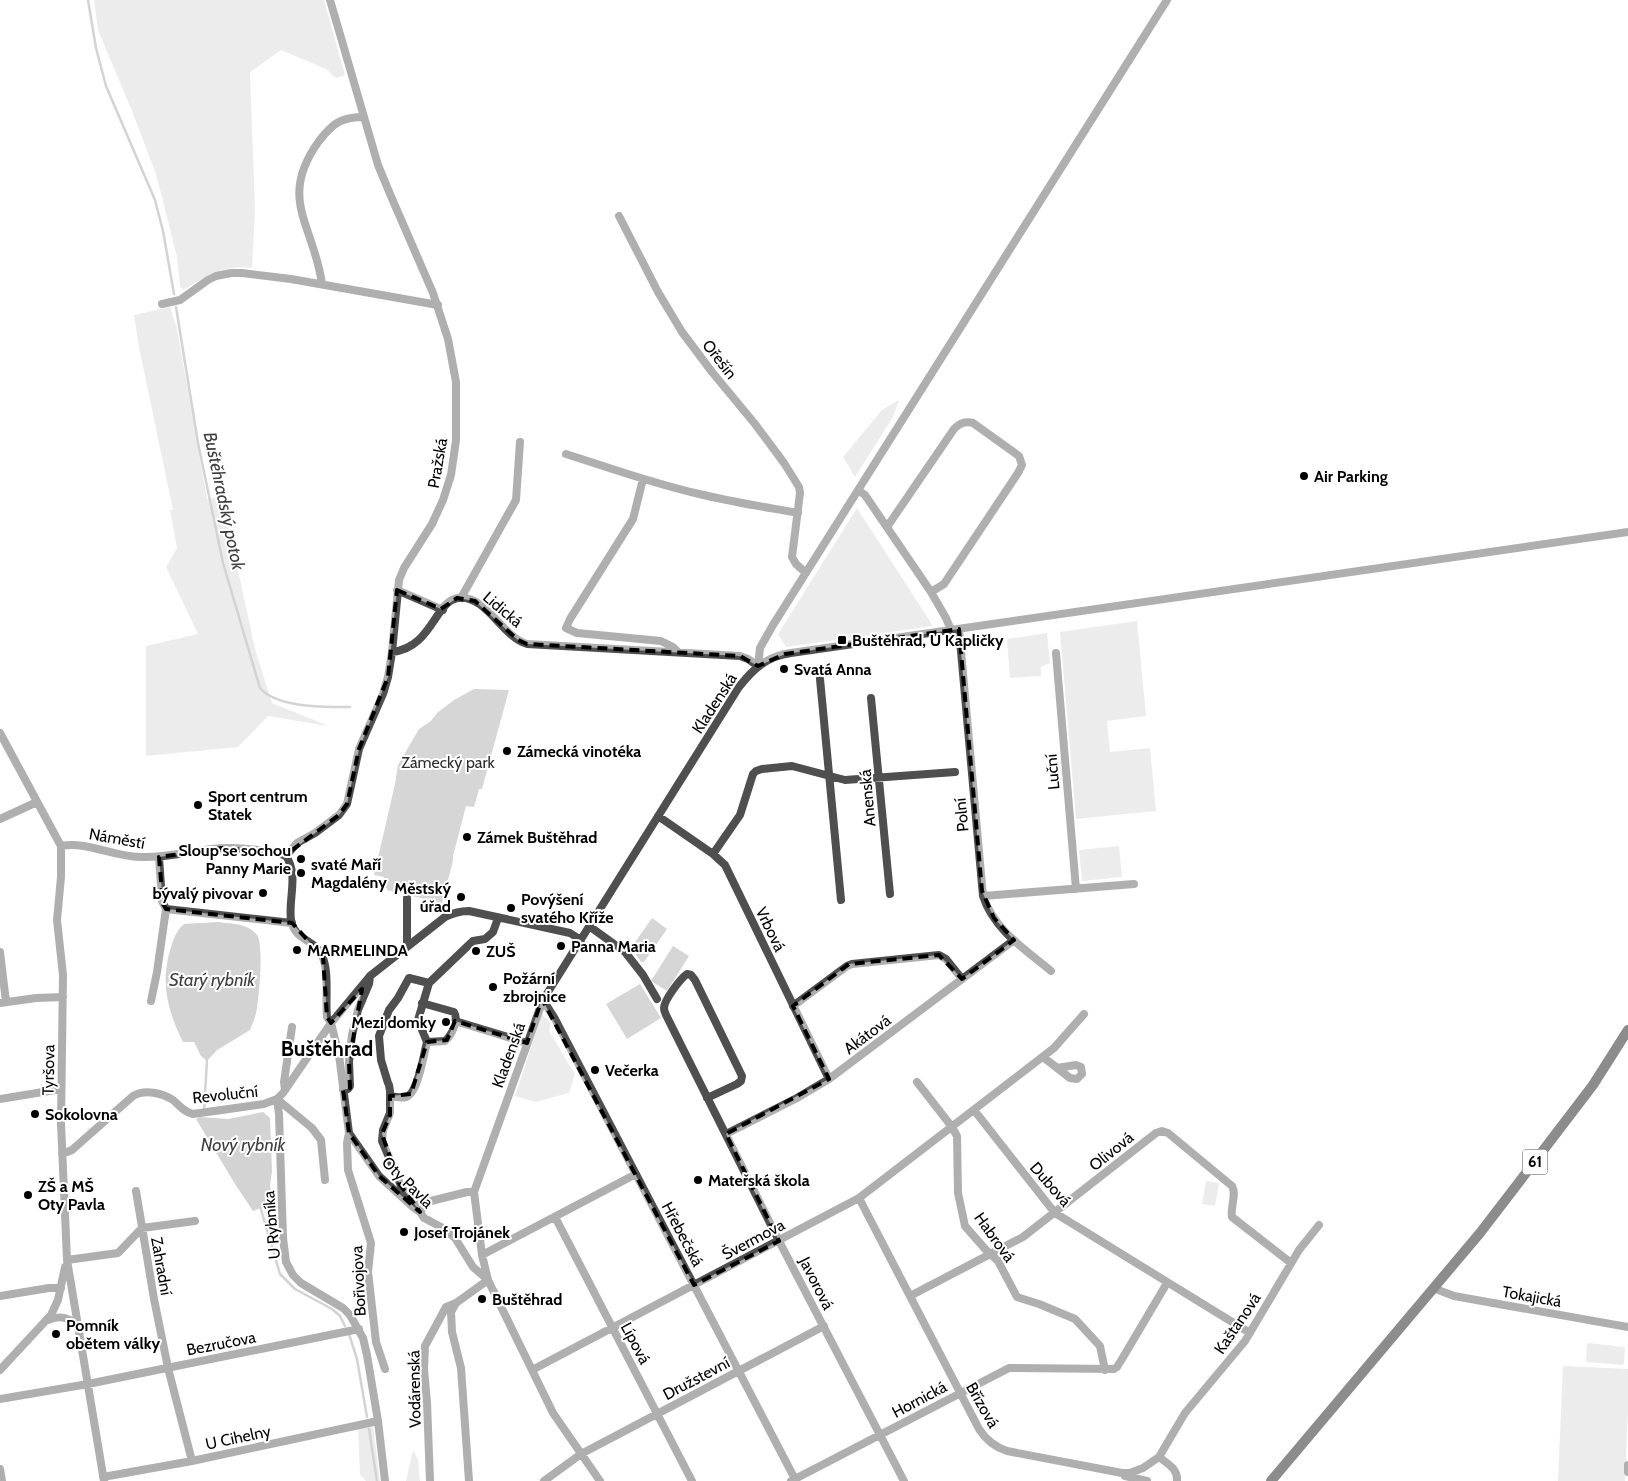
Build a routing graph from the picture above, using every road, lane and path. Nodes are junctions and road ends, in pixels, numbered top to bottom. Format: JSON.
{"nodes":[{"id":1,"x":330,"y":0,"type":"edge"},
{"id":2,"x":1167,"y":0,"type":"edge"},
{"id":3,"x":364,"y":117,"type":"junction"},
{"id":4,"x":619,"y":216,"type":"dead end"},
{"id":5,"x":322,"y":284,"type":"junction"},
{"id":6,"x":162,"y":304,"type":"dead end"},
{"id":7,"x":438,"y":305,"type":"junction"},
{"id":8,"x":520,"y":442,"type":"dead end"},
{"id":9,"x":566,"y":454,"type":"dead end"},
{"id":10,"x":643,"y":479,"type":"junction"},
{"id":11,"x":858,"y":490,"type":"junction"},
{"id":12,"x":798,"y":512,"type":"junction"},
{"id":13,"x":887,"y":527,"type":"junction"},
{"id":14,"x":1628,"y":532,"type":"edge"},
{"id":15,"x":806,"y":573,"type":"junction"},
{"id":16,"x":397,"y":590,"type":"junction"},
{"id":17,"x":931,"y":592,"type":"junction"},
{"id":18,"x":461,"y":598,"type":"junction"},
{"id":19,"x":443,"y":610,"type":"junction"},
{"id":20,"x":955,"y":629,"type":"junction"},
{"id":21,"x":392,"y":652,"type":"junction"},
{"id":22,"x":678,"y":652,"type":"junction"},
{"id":23,"x":1056,"y":653,"type":"dead end"},
{"id":24,"x":758,"y":666,"type":"junction"},
{"id":25,"x":820,"y":679,"type":"dead end"},
{"id":26,"x":871,"y":698,"type":"dead end"},
{"id":27,"x":0,"y":733,"type":"edge"},
{"id":28,"x":956,"y":772,"type":"dead end"},
{"id":29,"x":829,"y":777,"type":"junction"},
{"id":30,"x":878,"y":778,"type":"junction"},
{"id":31,"x":37,"y":802,"type":"junction"},
{"id":32,"x":658,"y":816,"type":"junction"},
{"id":33,"x":0,"y":819,"type":"edge"},
{"id":34,"x":61,"y":846,"type":"junction"},
{"id":35,"x":713,"y":854,"type":"junction"},
{"id":36,"x":286,"y":856,"type":"junction"},
{"id":37,"x":159,"y":857,"type":"junction"},
{"id":38,"x":1134,"y":884,"type":"dead end"},
{"id":39,"x":1076,"y":888,"type":"junction"},
{"id":40,"x":890,"y":894,"type":"dead end"},
{"id":41,"x":983,"y":896,"type":"junction"},
{"id":42,"x":407,"y":898,"type":"dead end"},
{"id":43,"x":841,"y":900,"type":"dead end"},
{"id":44,"x":166,"y":909,"type":"junction"},
{"id":45,"x":498,"y":918,"type":"junction"},
{"id":46,"x":292,"y":923,"type":"junction"},
{"id":47,"x":589,"y":926,"type":"junction"},
{"id":48,"x":581,"y":940,"type":"junction"},
{"id":49,"x":1014,"y":940,"type":"junction"},
{"id":50,"x":407,"y":946,"type":"junction"},
{"id":51,"x":0,"y":952,"type":"edge"},
{"id":52,"x":1052,"y":972,"type":"dead end"},
{"id":53,"x":370,"y":976,"type":"junction"},
{"id":54,"x":962,"y":979,"type":"junction"},
{"id":55,"x":429,"y":983,"type":"junction"},
{"id":56,"x":62,"y":997,"type":"junction"},
{"id":57,"x":657,"y":999,"type":"dead end"},
{"id":58,"x":543,"y":1000,"type":"junction"},
{"id":59,"x":151,"y":1001,"type":"dead end"},
{"id":60,"x":3,"y":1002,"type":"edge"},
{"id":61,"x":422,"y":1003,"type":"junction"},
{"id":62,"x":793,"y":1006,"type":"junction"},
{"id":63,"x":1084,"y":1014,"type":"dead end"},
{"id":64,"x":456,"y":1021,"type":"junction"},
{"id":65,"x":331,"y":1023,"type":"junction"},
{"id":66,"x":292,"y":1027,"type":"dead end"},
{"id":67,"x":1628,"y":1030,"type":"edge"},
{"id":68,"x":427,"y":1042,"type":"junction"},
{"id":69,"x":527,"y":1043,"type":"junction"},
{"id":70,"x":1043,"y":1057,"type":"junction"},
{"id":71,"x":1058,"y":1068,"type":"dead end"},
{"id":72,"x":829,"y":1079,"type":"junction"},
{"id":73,"x":917,"y":1082,"type":"dead end"},
{"id":74,"x":61,"y":1089,"type":"junction"},
{"id":75,"x":285,"y":1090,"type":"junction"},
{"id":76,"x":343,"y":1090,"type":"junction"},
{"id":77,"x":390,"y":1096,"type":"junction"},
{"id":78,"x":707,"y":1098,"type":"junction"},
{"id":79,"x":0,"y":1099,"type":"edge"},
{"id":80,"x":277,"y":1099,"type":"junction"},
{"id":81,"x":974,"y":1110,"type":"junction"},
{"id":82,"x":952,"y":1127,"type":"junction"},
{"id":83,"x":348,"y":1132,"type":"junction"},
{"id":84,"x":726,"y":1134,"type":"junction"},
{"id":85,"x":62,"y":1154,"type":"junction"},
{"id":86,"x":636,"y":1174,"type":"junction"},
{"id":87,"x":325,"y":1180,"type":"dead end"},
{"id":88,"x":136,"y":1191,"type":"dead end"},
{"id":89,"x":474,"y":1192,"type":"junction"},
{"id":90,"x":860,"y":1198,"type":"junction"},
{"id":91,"x":420,"y":1212,"type":"junction"},
{"id":92,"x":1054,"y":1213,"type":"junction"},
{"id":93,"x":555,"y":1217,"type":"junction"},
{"id":94,"x":195,"y":1221,"type":"dead end"},
{"id":95,"x":1319,"y":1225,"type":"dead end"},
{"id":96,"x":142,"y":1228,"type":"junction"},
{"id":97,"x":779,"y":1240,"type":"junction"},
{"id":98,"x":990,"y":1254,"type":"junction"},
{"id":99,"x":482,"y":1255,"type":"junction"},
{"id":100,"x":67,"y":1260,"type":"junction"},
{"id":101,"x":1291,"y":1264,"type":"junction"},
{"id":102,"x":488,"y":1280,"type":"junction"},
{"id":103,"x":1167,"y":1283,"type":"junction"},
{"id":104,"x":694,"y":1285,"type":"junction"},
{"id":105,"x":61,"y":1288,"type":"junction"},
{"id":106,"x":1433,"y":1288,"type":"junction"},
{"id":107,"x":0,"y":1296,"type":"edge"},
{"id":108,"x":910,"y":1296,"type":"junction"},
{"id":109,"x":456,"y":1303,"type":"junction"},
{"id":110,"x":46,"y":1320,"type":"junction"},
{"id":111,"x":78,"y":1326,"type":"junction"},
{"id":112,"x":824,"y":1326,"type":"junction"},
{"id":113,"x":1628,"y":1327,"type":"edge"},
{"id":114,"x":613,"y":1328,"type":"junction"},
{"id":115,"x":358,"y":1329,"type":"junction"},
{"id":116,"x":1250,"y":1333,"type":"junction"},
{"id":117,"x":376,"y":1342,"type":"junction"},
{"id":118,"x":365,"y":1344,"type":"junction"},
{"id":119,"x":168,"y":1368,"type":"junction"},
{"id":120,"x":384,"y":1368,"type":"dead end"},
{"id":121,"x":0,"y":1370,"type":"edge"},
{"id":122,"x":532,"y":1370,"type":"junction"},
{"id":123,"x":1105,"y":1370,"type":"junction"},
{"id":124,"x":739,"y":1371,"type":"junction"},
{"id":125,"x":88,"y":1384,"type":"junction"},
{"id":126,"x":960,"y":1393,"type":"junction"},
{"id":127,"x":0,"y":1399,"type":"edge"},
{"id":128,"x":657,"y":1414,"type":"junction"},
{"id":129,"x":378,"y":1421,"type":"junction"},
{"id":130,"x":880,"y":1434,"type":"junction"},
{"id":131,"x":1174,"y":1434,"type":"joint"},
{"id":132,"x":581,"y":1454,"type":"junction"},
{"id":133,"x":1159,"y":1457,"type":"junction"},
{"id":134,"x":192,"y":1461,"type":"junction"},
{"id":135,"x":1628,"y":1464,"type":"edge"},
{"id":136,"x":0,"y":1469,"type":"edge"},
{"id":137,"x":1628,"y":1472,"type":"edge"},
{"id":138,"x":1114,"y":1473,"type":"junction"},
{"id":139,"x":104,"y":1479,"type":"edge"},
{"id":140,"x":794,"y":1480,"type":"edge"},
{"id":141,"x":2,"y":1481,"type":"edge"},
{"id":142,"x":385,"y":1481,"type":"edge"},
{"id":143,"x":430,"y":1481,"type":"edge"},
{"id":144,"x":469,"y":1481,"type":"edge"},
{"id":145,"x":544,"y":1481,"type":"edge"},
{"id":146,"x":600,"y":1481,"type":"edge"},
{"id":147,"x":692,"y":1481,"type":"edge"},
{"id":148,"x":904,"y":1481,"type":"edge"},
{"id":149,"x":1147,"y":1481,"type":"edge"},
{"id":150,"x":1177,"y":1481,"type":"edge"},
{"id":151,"x":1271,"y":1481,"type":"edge"}],
"edges":[{"from":1,"to":3,"type":"street","name":"Pražská"},
{"from":2,"to":11,"type":"street"},
{"from":3,"to":5,"type":"street"},
{"from":3,"to":7,"type":"street","name":"Pražská"},
{"from":4,"to":12,"type":"street","name":"Ořešín"},
{"from":5,"to":6,"type":"street"},
{"from":5,"to":7,"type":"street"},
{"from":7,"to":16,"type":"street","name":"Pražská"},
{"from":8,"to":18,"type":"street"},
{"from":9,"to":10,"type":"street"},
{"from":10,"to":12,"type":"street"},
{"from":10,"to":22,"type":"street","name":"Lidická"},
{"from":11,"to":13,"type":"street"},
{"from":11,"to":15,"type":"street"},
{"from":12,"to":15,"type":"street","name":"Ořešín"},
{"from":13,"to":17,"type":"street"},
{"from":13,"to":17,"type":"street"},
{"from":14,"to":20,"type":"street"},
{"from":15,"to":24,"type":"street"},
{"from":16,"to":19,"type":"street"},
{"from":16,"to":21,"type":"street","name":"Pražská"},
{"from":17,"to":20,"type":"street"},
{"from":18,"to":19,"type":"street","name":"Lidická"},
{"from":18,"to":22,"type":"street","name":"Lidická"},
{"from":19,"to":21,"type":"street","name":"Lidická"},
{"from":20,"to":24,"type":"street"},
{"from":20,"to":41,"type":"street","name":"Polní"},
{"from":21,"to":36,"type":"street","name":"Pražská"},
{"from":22,"to":24,"type":"street","name":"Lidická"},
{"from":23,"to":39,"type":"street","name":"Luční"},
{"from":24,"to":32,"type":"street","name":"Kladenská"},
{"from":25,"to":29,"type":"street"},
{"from":26,"to":30,"type":"street","name":"Anenská"},
{"from":27,"to":31,"type":"street","name":"Tyršova"},
{"from":28,"to":30,"type":"street"},
{"from":29,"to":30,"type":"street"},
{"from":29,"to":35,"type":"street"},
{"from":29,"to":43,"type":"street"},
{"from":30,"to":40,"type":"street","name":"Anenská"},
{"from":31,"to":33,"type":"street"},
{"from":31,"to":34,"type":"street","name":"Tyršova"},
{"from":32,"to":35,"type":"street","name":"Vrbová"},
{"from":32,"to":47,"type":"street","name":"Kladenská"},
{"from":34,"to":37,"type":"street","name":"Náměstí"},
{"from":34,"to":56,"type":"street","name":"Tyršova"},
{"from":35,"to":62,"type":"street","name":"Vrbová"},
{"from":36,"to":37,"type":"street","name":"Náměstí"},
{"from":36,"to":46,"type":"street"},
{"from":37,"to":44,"type":"street"},
{"from":38,"to":39,"type":"street"},
{"from":39,"to":41,"type":"street"},
{"from":41,"to":49,"type":"street","name":"Polní"},
{"from":42,"to":50,"type":"street"},
{"from":44,"to":46,"type":"street"},
{"from":44,"to":59,"type":"street"},
{"from":45,"to":48,"type":"street","name":"Revoluční"},
{"from":45,"to":50,"type":"street","name":"Revoluční"},
{"from":45,"to":55,"type":"street"},
{"from":46,"to":65,"type":"street","name":"Oty Pavla"},
{"from":47,"to":48,"type":"street","name":"Kladenská"},
{"from":47,"to":57,"type":"street"},
{"from":48,"to":58,"type":"street","name":"Kladenská"},
{"from":49,"to":52,"type":"street","name":"Polní"},
{"from":49,"to":54,"type":"street","name":"Akátová"},
{"from":50,"to":53,"type":"street","name":"Revoluční"},
{"from":51,"to":60,"type":"street"},
{"from":53,"to":65,"type":"street","name":"Revoluční"},
{"from":53,"to":76,"type":"street"},
{"from":54,"to":62,"type":"street"},
{"from":54,"to":72,"type":"street","name":"Akátová"},
{"from":55,"to":61,"type":"street"},
{"from":55,"to":77,"type":"street"},
{"from":56,"to":60,"type":"street"},
{"from":56,"to":74,"type":"street","name":"Tyršova"},
{"from":58,"to":69,"type":"street","name":"Kladenská"},
{"from":58,"to":86,"type":"street","name":"Hřebečská"},
{"from":61,"to":64,"type":"street"},
{"from":61,"to":68,"type":"street"},
{"from":62,"to":72,"type":"street","name":"Vrbová"},
{"from":63,"to":70,"type":"street"},
{"from":64,"to":68,"type":"street"},
{"from":64,"to":69,"type":"street"},
{"from":65,"to":75,"type":"street","name":"Revoluční"},
{"from":65,"to":76,"type":"street","name":"Oty Pavla"},
{"from":66,"to":75,"type":"street"},
{"from":67,"to":106,"type":"main road","number":"61"},
{"from":68,"to":77,"type":"street"},
{"from":69,"to":89,"type":"street","name":"Kladenská"},
{"from":70,"to":71,"type":"street"},
{"from":70,"to":81,"type":"street"},
{"from":72,"to":84,"type":"street","name":"Akátová"},
{"from":73,"to":82,"type":"street"},
{"from":74,"to":79,"type":"street"},
{"from":74,"to":85,"type":"street","name":"Tyršova"},
{"from":75,"to":80,"type":"street","name":"Revoluční"},
{"from":76,"to":83,"type":"street","name":"Oty Pavla"},
{"from":77,"to":91,"type":"street"},
{"from":78,"to":78,"type":"street","name":"Javorová"},
{"from":78,"to":84,"type":"street","name":"Javorová"},
{"from":80,"to":85,"type":"street","name":"Revoluční"},
{"from":80,"to":87,"type":"street"},
{"from":80,"to":115,"type":"street","name":"U Rybníka"},
{"from":81,"to":82,"type":"street","name":"Švermova"},
{"from":81,"to":92,"type":"street","name":"Dubová"},
{"from":82,"to":90,"type":"street","name":"Švermova"},
{"from":82,"to":98,"type":"street","name":"Habrová"},
{"from":83,"to":91,"type":"street","name":"Oty Pavla"},
{"from":83,"to":117,"type":"street","name":"Bořivojova"},
{"from":84,"to":97,"type":"street","name":"Javorová"},
{"from":85,"to":100,"type":"street","name":"Tyršova"},
{"from":86,"to":93,"type":"street"},
{"from":86,"to":104,"type":"street","name":"Hřebečská"},
{"from":88,"to":96,"type":"street","name":"Zahradní"},
{"from":89,"to":91,"type":"street"},
{"from":89,"to":99,"type":"street","name":"Kladenská"},
{"from":90,"to":97,"type":"street","name":"Švermova"},
{"from":90,"to":108,"type":"street","name":"Břízová"},
{"from":91,"to":102,"type":"street","name":"Oty Pavla"},
{"from":92,"to":98,"type":"street","name":"Olivová"},
{"from":92,"to":101,"type":"street","name":"Olivová"},
{"from":92,"to":103,"type":"street","name":"Dubová"},
{"from":93,"to":99,"type":"street"},
{"from":93,"to":114,"type":"street","name":"Lípová"},
{"from":94,"to":96,"type":"street"},
{"from":95,"to":101,"type":"street","name":"Kaštanová"},
{"from":96,"to":100,"type":"street"},
{"from":96,"to":119,"type":"street","name":"Zahradní"},
{"from":97,"to":104,"type":"street","name":"Švermova"},
{"from":97,"to":112,"type":"street","name":"Javorová"},
{"from":98,"to":108,"type":"street","name":"Olivová"},
{"from":98,"to":123,"type":"street","name":"Habrová"},
{"from":99,"to":102,"type":"street","name":"Kladenská"},
{"from":100,"to":105,"type":"street"},
{"from":100,"to":111,"type":"street","name":"Tyršova"},
{"from":101,"to":116,"type":"street","name":"Kaštanová"},
{"from":102,"to":109,"type":"street","name":"Vodárenská"},
{"from":102,"to":122,"type":"street","name":"Kladenská"},
{"from":103,"to":116,"type":"street","name":"Dubová"},
{"from":103,"to":123,"type":"street"},
{"from":104,"to":114,"type":"street","name":"Švermova"},
{"from":104,"to":124,"type":"street","name":"Hřebečská"},
{"from":105,"to":107,"type":"street"},
{"from":105,"to":110,"type":"street"},
{"from":106,"to":113,"type":"street","name":"Tokajická"},
{"from":106,"to":151,"type":"main road","number":"61"},
{"from":108,"to":126,"type":"street","name":"Břízová"},
{"from":109,"to":143,"type":"street","name":"Vodárenská"},
{"from":109,"to":144,"type":"street"},
{"from":110,"to":111,"type":"street"},
{"from":110,"to":121,"type":"street"},
{"from":111,"to":125,"type":"street","name":"Tyršova"},
{"from":112,"to":124,"type":"street","name":"Družstevní"},
{"from":112,"to":130,"type":"street","name":"Javorová"},
{"from":114,"to":122,"type":"street","name":"Švermova"},
{"from":114,"to":128,"type":"street","name":"Lípová"},
{"from":115,"to":118,"type":"street","name":"U Rybníka"},
{"from":115,"to":119,"type":"street","name":"Bezručova"},
{"from":116,"to":131,"type":"street","name":"Kaštanová"},
{"from":117,"to":118,"type":"street"},
{"from":117,"to":120,"type":"street","name":"Bořivojova"},
{"from":118,"to":129,"type":"street"},
{"from":119,"to":125,"type":"street","name":"Bezručova"},
{"from":119,"to":134,"type":"street","name":"Zahradní"},
{"from":122,"to":132,"type":"street","name":"Kladenská"},
{"from":123,"to":126,"type":"street","name":"Hornická"},
{"from":124,"to":128,"type":"street","name":"Družstevní"},
{"from":124,"to":140,"type":"street","name":"Hřebečská"},
{"from":125,"to":127,"type":"street","name":"Bezručova"},
{"from":125,"to":139,"type":"street","name":"Tyršova"},
{"from":126,"to":130,"type":"street","name":"Hornická"},
{"from":126,"to":138,"type":"street","name":"Břízová"},
{"from":128,"to":132,"type":"street","name":"Družstevní"},
{"from":128,"to":147,"type":"street","name":"Lípová"},
{"from":129,"to":134,"type":"street","name":"U Cihelny"},
{"from":129,"to":142,"type":"street"},
{"from":130,"to":140,"type":"street","name":"Hornická"},
{"from":130,"to":148,"type":"street","name":"Javorová"},
{"from":131,"to":133,"type":"street","name":"Břízová"},
{"from":132,"to":145,"type":"street","name":"Družstevní"},
{"from":132,"to":146,"type":"street","name":"Kladenská"},
{"from":133,"to":138,"type":"street","name":"Břízová"},
{"from":133,"to":150,"type":"street"},
{"from":134,"to":139,"type":"street","name":"U Cihelny"},
{"from":135,"to":137,"type":"street"},
{"from":136,"to":141,"type":"street"},
{"from":138,"to":149,"type":"street"}]}
